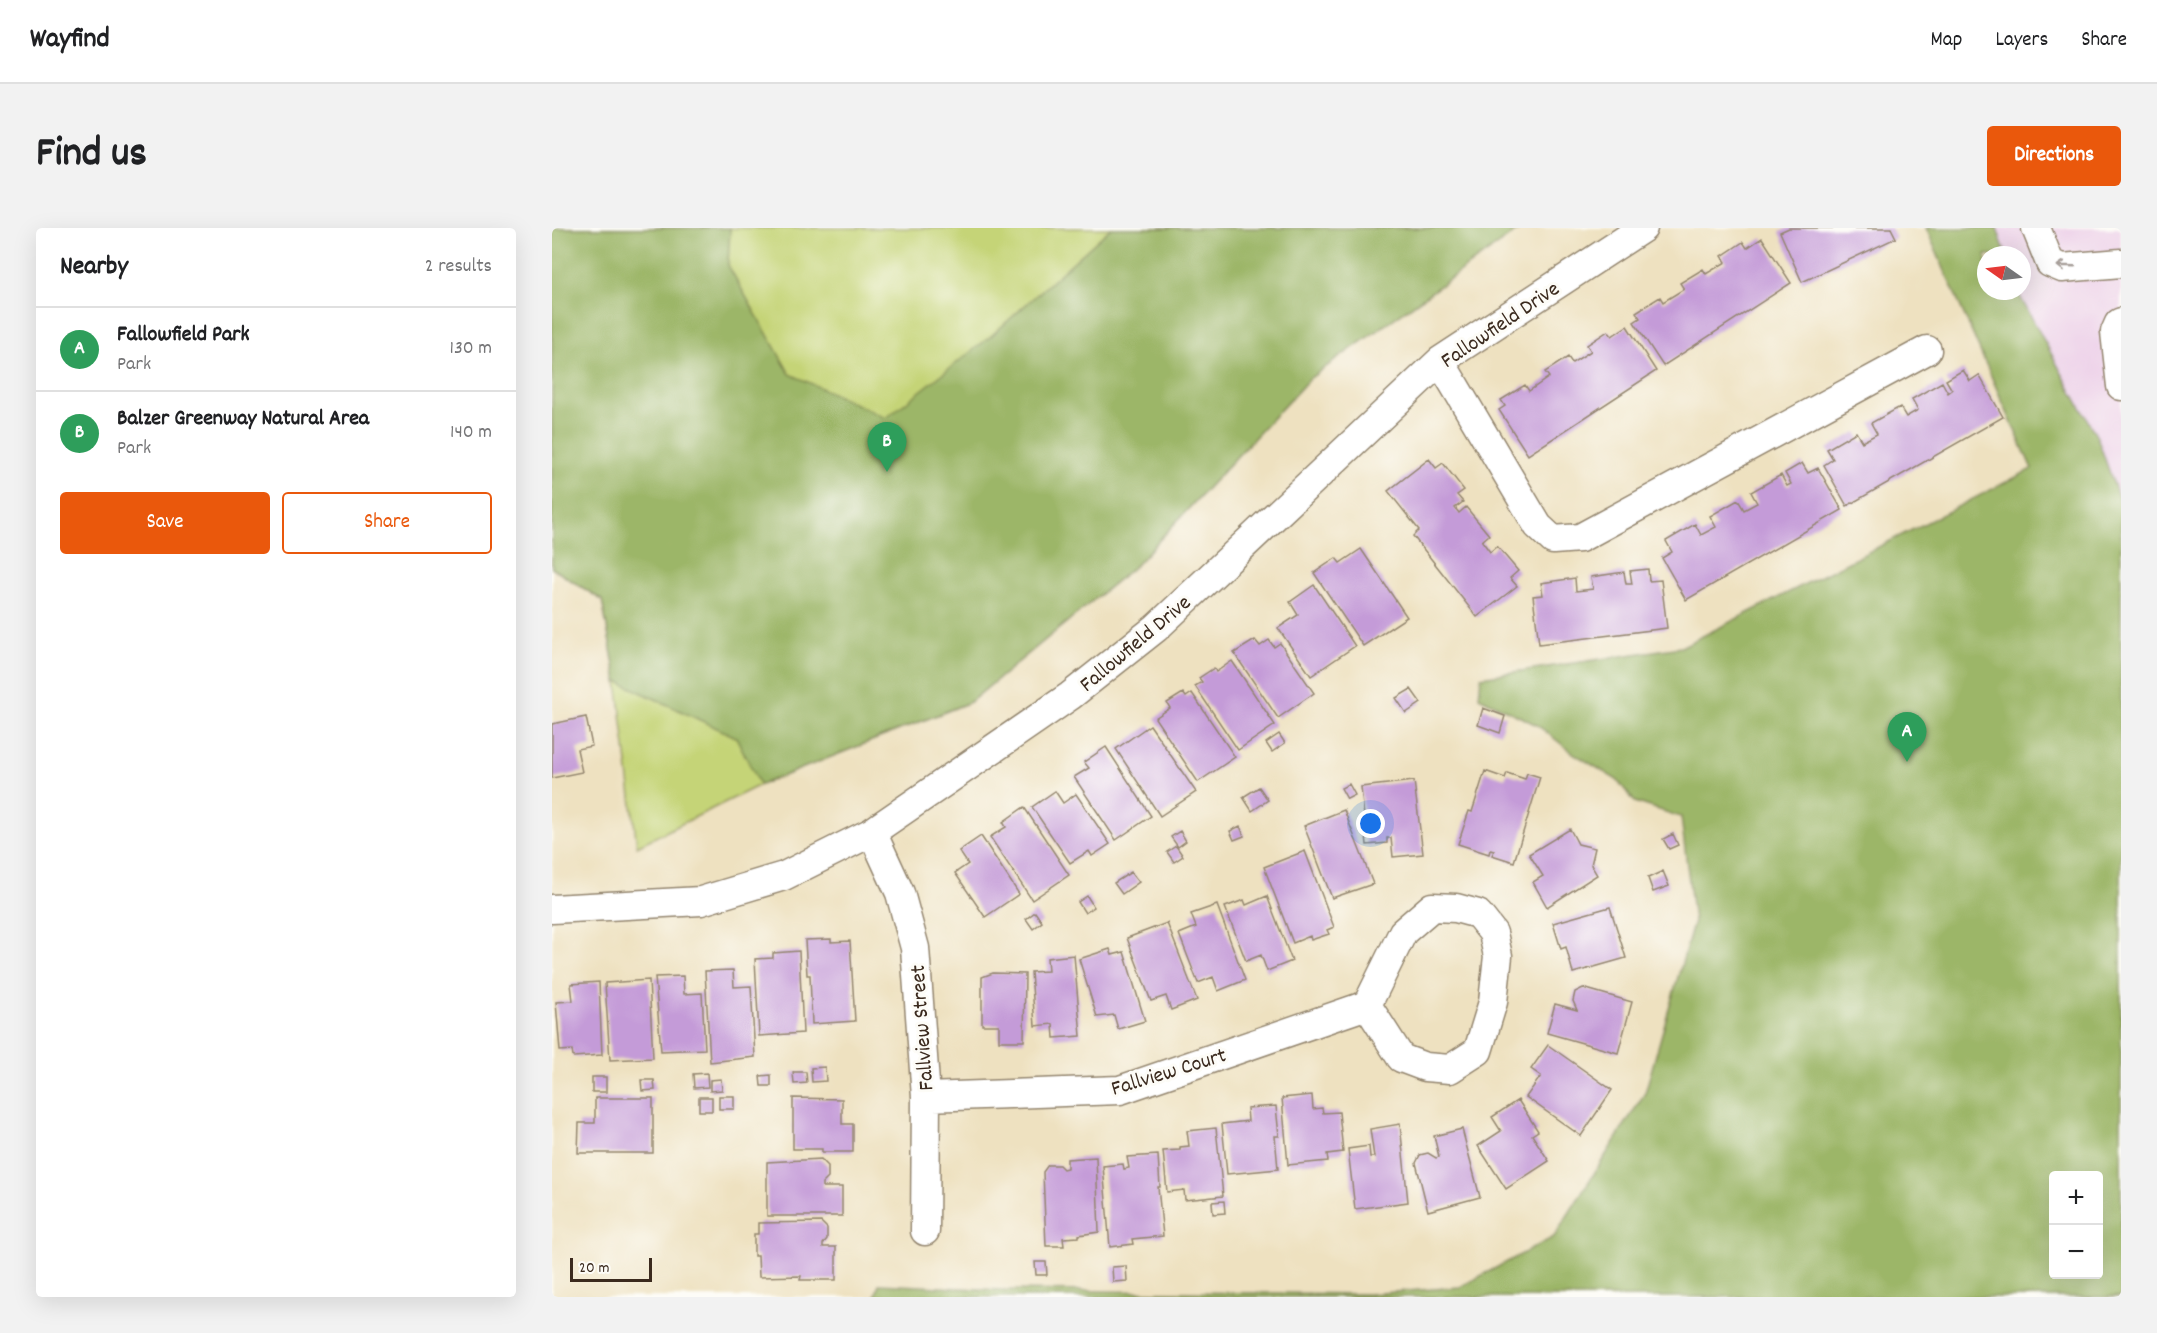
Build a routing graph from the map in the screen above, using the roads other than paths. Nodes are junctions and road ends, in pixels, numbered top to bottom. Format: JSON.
{"nodes":[{"id":1,"x":1643,"y":228,"type":"edge"},
{"id":2,"x":2036,"y":228,"type":"edge"},
{"id":3,"x":2121,"y":262,"type":"edge"},
{"id":4,"x":2121,"y":322,"type":"edge"},
{"id":5,"x":1927,"y":350,"type":"dead end"},
{"id":6,"x":1440,"y":361,"type":"junction"},
{"id":7,"x":2121,"y":386,"type":"edge"},
{"id":8,"x":872,"y":832,"type":"junction"},
{"id":9,"x":552,"y":909,"type":"edge"},
{"id":10,"x":1367,"y":1005,"type":"junction"},
{"id":11,"x":926,"y":1097,"type":"junction"},
{"id":12,"x":925,"y":1231,"type":"dead end"}],
"edges":[{"from":1,"to":6,"type":"street","name":"Fallowfield Drive"},
{"from":3,"to":2,"type":"street","one_way":true},
{"from":4,"to":7,"type":"street"},
{"from":5,"to":6,"type":"street"},
{"from":6,"to":8,"type":"street","name":"Fallowfield Drive"},
{"from":8,"to":9,"type":"street","name":"Fallowfield Drive"},
{"from":8,"to":11,"type":"street","name":"Fallview Street"},
{"from":10,"to":10,"type":"street"},
{"from":10,"to":11,"type":"street","name":"Fallview Court"},
{"from":11,"to":12,"type":"street","name":"Fallview Street"}]}
